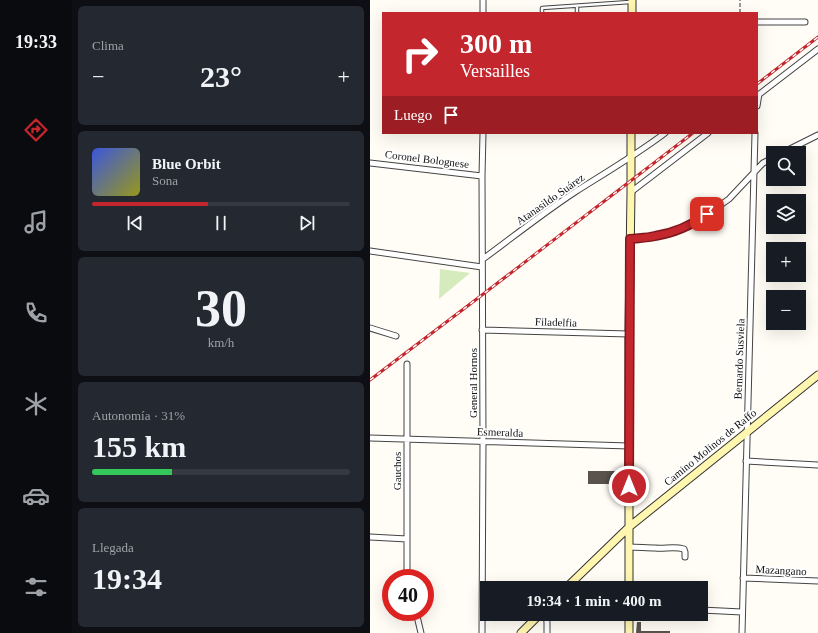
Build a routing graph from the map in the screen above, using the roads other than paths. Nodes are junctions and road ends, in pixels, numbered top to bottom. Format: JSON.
{"nodes":[{"id":1,"x":483,"y":0,"type":"edge"},
{"id":2,"x":632,"y":1,"type":"edge"},
{"id":3,"x":576,"y":6,"type":"junction"},
{"id":4,"x":483,"y":12,"type":"edge"},
{"id":5,"x":542,"y":12,"type":"edge"},
{"id":6,"x":577,"y":12,"type":"edge"},
{"id":7,"x":632,"y":12,"type":"edge"},
{"id":8,"x":758,"y":22,"type":"edge"},
{"id":9,"x":805,"y":22,"type":"dead end"},
{"id":10,"x":818,"y":49,"type":"edge"},
{"id":11,"x":758,"y":95,"type":"edge"},
{"id":12,"x":483,"y":134,"type":"edge"},
{"id":13,"x":631,"y":134,"type":"edge"},
{"id":14,"x":664,"y":134,"type":"edge"},
{"id":15,"x":707,"y":134,"type":"edge"},
{"id":16,"x":755,"y":134,"type":"edge"},
{"id":17,"x":818,"y":135,"type":"edge"},
{"id":18,"x":796,"y":146,"type":"edge"},
{"id":19,"x":630,"y":158,"type":"junction"},
{"id":20,"x":766,"y":162,"type":"edge"},
{"id":21,"x":370,"y":163,"type":"edge"},
{"id":22,"x":754,"y":172,"type":"junction"},
{"id":23,"x":482,"y":176,"type":"junction"},
{"id":24,"x":632,"y":192,"type":"junction"},
{"id":25,"x":630,"y":239,"type":"junction"},
{"id":26,"x":370,"y":251,"type":"edge"},
{"id":27,"x":483,"y":259,"type":"junction"},
{"id":28,"x":482,"y":267,"type":"junction"},
{"id":29,"x":370,"y":328,"type":"edge"},
{"id":30,"x":482,"y":330,"type":"junction"},
{"id":31,"x":629,"y":334,"type":"junction"},
{"id":32,"x":396,"y":336,"type":"dead end"},
{"id":33,"x":407,"y":364,"type":"dead end"},
{"id":34,"x":818,"y":375,"type":"edge"},
{"id":35,"x":747,"y":431,"type":"junction"},
{"id":36,"x":370,"y":438,"type":"edge"},
{"id":37,"x":407,"y":439,"type":"junction"},
{"id":38,"x":483,"y":442,"type":"junction"},
{"id":39,"x":629,"y":446,"type":"junction"},
{"id":40,"x":746,"y":461,"type":"junction"},
{"id":41,"x":818,"y":465,"type":"edge"},
{"id":42,"x":629,"y":526,"type":"junction"},
{"id":43,"x":370,"y":537,"type":"edge"},
{"id":44,"x":407,"y":539,"type":"junction"},
{"id":45,"x":629,"y":547,"type":"junction"},
{"id":46,"x":685,"y":557,"type":"dead end"},
{"id":47,"x":407,"y":569,"type":"edge"},
{"id":48,"x":743,"y":578,"type":"junction"},
{"id":49,"x":573,"y":581,"type":"edge"},
{"id":50,"x":629,"y":581,"type":"edge"},
{"id":51,"x":818,"y":582,"type":"edge"},
{"id":52,"x":708,"y":610,"type":"edge"},
{"id":53,"x":742,"y":612,"type":"junction"},
{"id":54,"x":418,"y":621,"type":"edge"},
{"id":55,"x":533,"y":621,"type":"edge"},
{"id":56,"x":546,"y":621,"type":"edge"},
{"id":57,"x":629,"y":621,"type":"edge"},
{"id":58,"x":420,"y":633,"type":"edge"},
{"id":59,"x":482,"y":633,"type":"edge"},
{"id":60,"x":521,"y":633,"type":"edge"},
{"id":61,"x":547,"y":633,"type":"edge"},
{"id":62,"x":629,"y":633,"type":"edge"},
{"id":63,"x":742,"y":633,"type":"edge"}],
"edges":[{"from":1,"to":4,"type":"street"},
{"from":2,"to":3,"type":"lane"},
{"from":2,"to":7,"type":"street"},
{"from":3,"to":5,"type":"lane"},
{"from":3,"to":6,"type":"lane"},
{"from":8,"to":9,"type":"street"},
{"from":10,"to":11,"type":"street"},
{"from":12,"to":23,"type":"street","name":"General Hornos"},
{"from":13,"to":19,"type":"street"},
{"from":14,"to":19,"type":"street","name":"Atanasildo Suárez"},
{"from":15,"to":24,"type":"street"},
{"from":16,"to":22,"type":"street","name":"Bernardo Susviela"},
{"from":17,"to":18,"type":"street"},
{"from":19,"to":24,"type":"street"},
{"from":19,"to":27,"type":"street","name":"Atanasildo Suárez"},
{"from":20,"to":22,"type":"street"},
{"from":21,"to":23,"type":"street","name":"Coronel Bolognese"},
{"from":22,"to":25,"type":"street"},
{"from":22,"to":35,"type":"street","name":"Bernardo Susviela"},
{"from":23,"to":27,"type":"street","name":"General Hornos"},
{"from":24,"to":25,"type":"street"},
{"from":25,"to":31,"type":"street"},
{"from":26,"to":28,"type":"street"},
{"from":27,"to":28,"type":"street","name":"General Hornos"},
{"from":28,"to":30,"type":"street","name":"General Hornos"},
{"from":29,"to":32,"type":"street"},
{"from":30,"to":31,"type":"street","name":"Filadelfia"},
{"from":30,"to":38,"type":"street","name":"General Hornos"},
{"from":31,"to":39,"type":"street"},
{"from":33,"to":37,"type":"street","name":"Gauchos"},
{"from":34,"to":35,"type":"street","name":"Camino Molinos de Raffo"},
{"from":35,"to":40,"type":"street","name":"Bernardo Susviela"},
{"from":35,"to":42,"type":"street","name":"Camino Molinos de Raffo"},
{"from":36,"to":37,"type":"street","name":"Esmeralda"},
{"from":37,"to":38,"type":"street","name":"Esmeralda"},
{"from":37,"to":44,"type":"street","name":"Gauchos"},
{"from":38,"to":39,"type":"street","name":"Esmeralda"},
{"from":38,"to":59,"type":"street","name":"General Hornos"},
{"from":39,"to":42,"type":"street"},
{"from":40,"to":41,"type":"street"},
{"from":40,"to":48,"type":"street","name":"Bernardo Susviela"},
{"from":42,"to":45,"type":"street"},
{"from":42,"to":49,"type":"street","name":"Camino Molinos de Raffo"},
{"from":43,"to":44,"type":"street"},
{"from":44,"to":47,"type":"street","name":"Gauchos"},
{"from":45,"to":46,"type":"street"},
{"from":45,"to":50,"type":"street"},
{"from":48,"to":51,"type":"street","name":"Mazangano"},
{"from":48,"to":53,"type":"street","name":"Bernardo Susviela"},
{"from":52,"to":53,"type":"street"},
{"from":53,"to":63,"type":"street","name":"Bernardo Susviela"},
{"from":54,"to":58,"type":"street"},
{"from":55,"to":60,"type":"street"},
{"from":56,"to":61,"type":"street"},
{"from":57,"to":62,"type":"street"}]}
